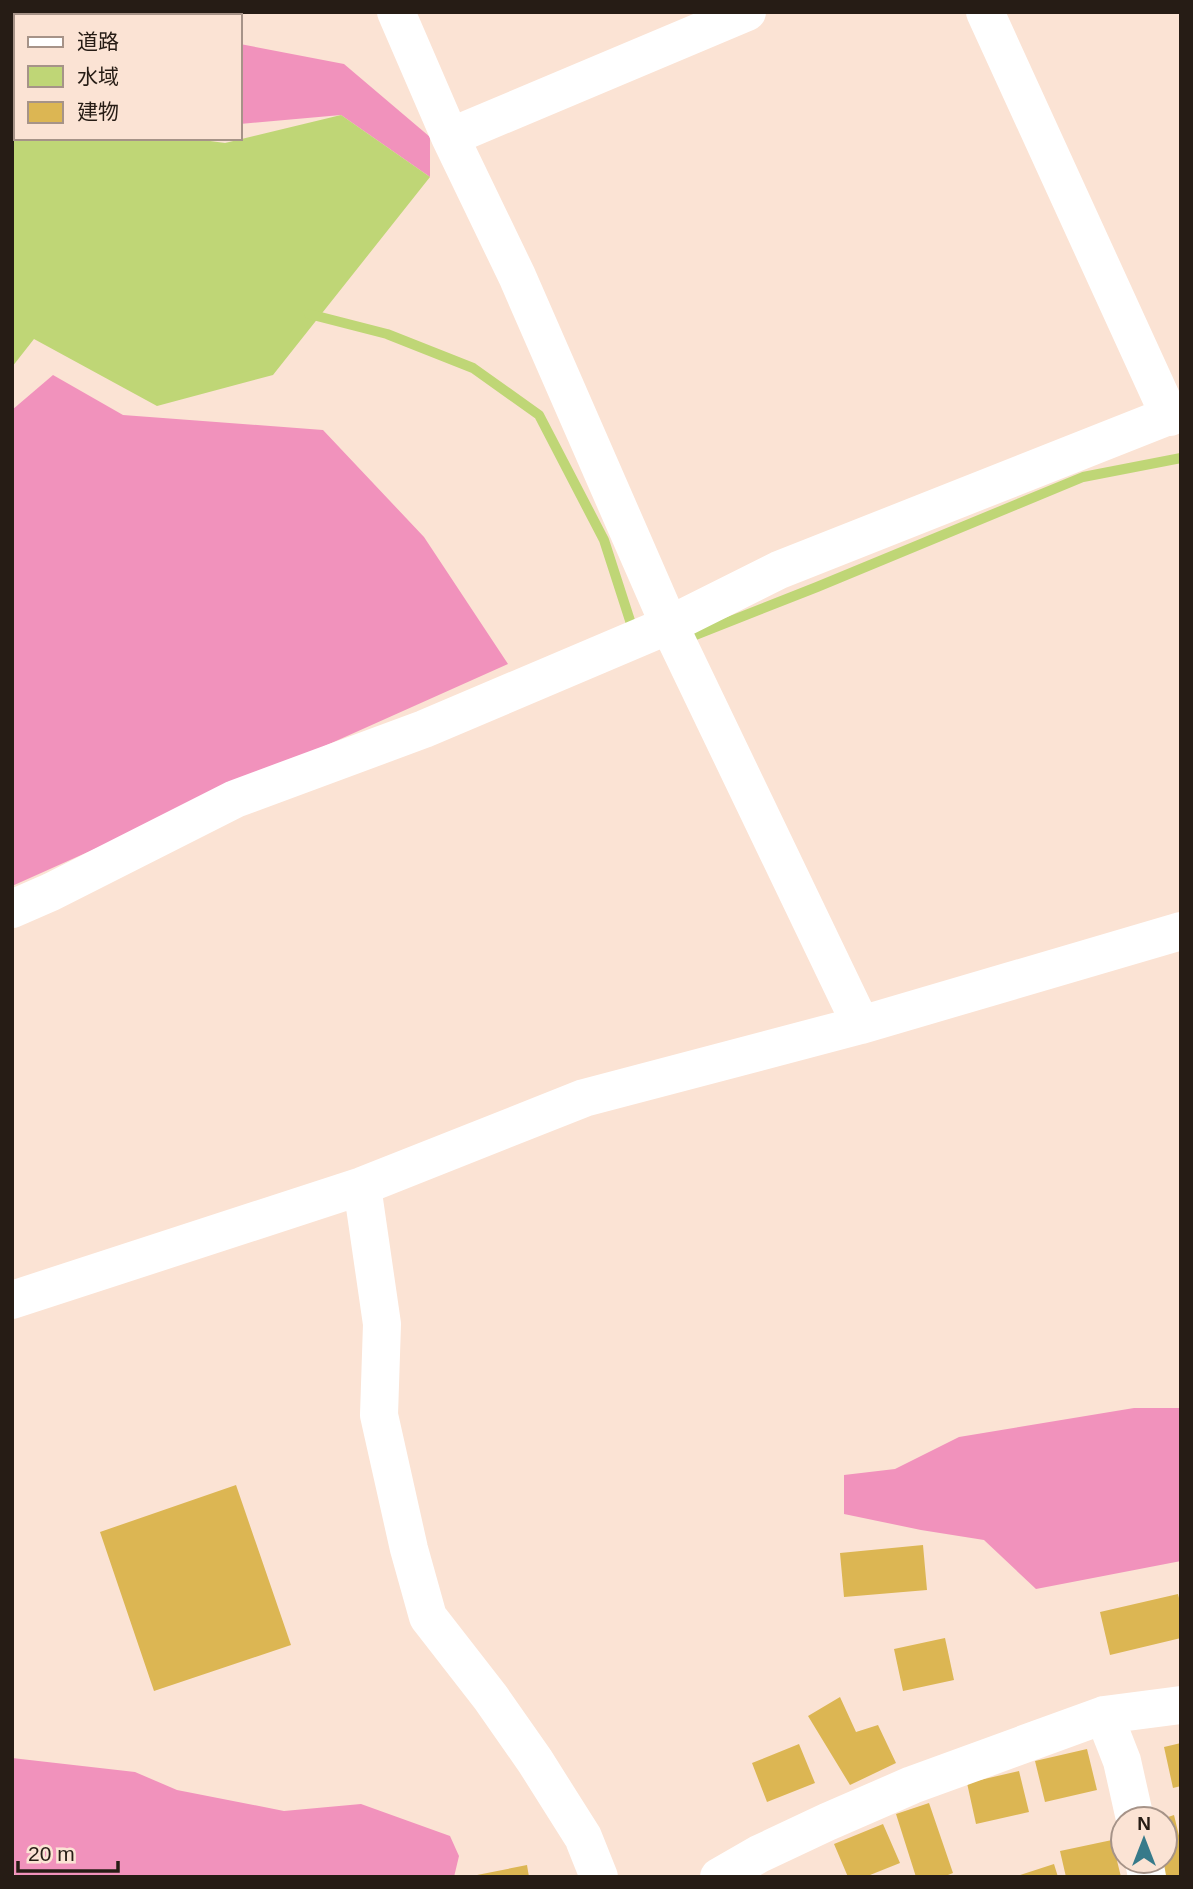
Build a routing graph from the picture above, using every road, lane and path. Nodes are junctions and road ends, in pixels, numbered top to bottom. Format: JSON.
{"nodes":[{"id":1,"x":396,"y":12,"type":"edge"},
{"id":2,"x":747,"y":12,"type":"edge"},
{"id":3,"x":985,"y":12,"type":"edge"},
{"id":4,"x":450,"y":137,"type":"junction"},
{"id":5,"x":1175,"y":414,"type":"edge"},
{"id":6,"x":658,"y":637,"type":"junction"},
{"id":7,"x":12,"y":909,"type":"edge"},
{"id":8,"x":1181,"y":931,"type":"edge"},
{"id":9,"x":861,"y":1025,"type":"junction"},
{"id":10,"x":362,"y":1185,"type":"junction"},
{"id":11,"x":12,"y":1300,"type":"edge"},
{"id":12,"x":1181,"y":1705,"type":"edge"},
{"id":13,"x":1104,"y":1716,"type":"junction"},
{"id":14,"x":1132,"y":1805,"type":"edge"},
{"id":15,"x":599,"y":1877,"type":"edge"},
{"id":16,"x":719,"y":1877,"type":"edge"}],
"edges":[{"from":1,"to":4,"type":"street"},
{"from":2,"to":4,"type":"street"},
{"from":3,"to":5,"type":"street"},
{"from":4,"to":6,"type":"street"},
{"from":5,"to":6,"type":"street"},
{"from":6,"to":7,"type":"street"},
{"from":6,"to":9,"type":"street"},
{"from":8,"to":9,"type":"street"},
{"from":9,"to":10,"type":"street"},
{"from":10,"to":11,"type":"street"},
{"from":10,"to":15,"type":"street"},
{"from":12,"to":13,"type":"street"},
{"from":13,"to":14,"type":"street"},
{"from":13,"to":16,"type":"street"}]}
